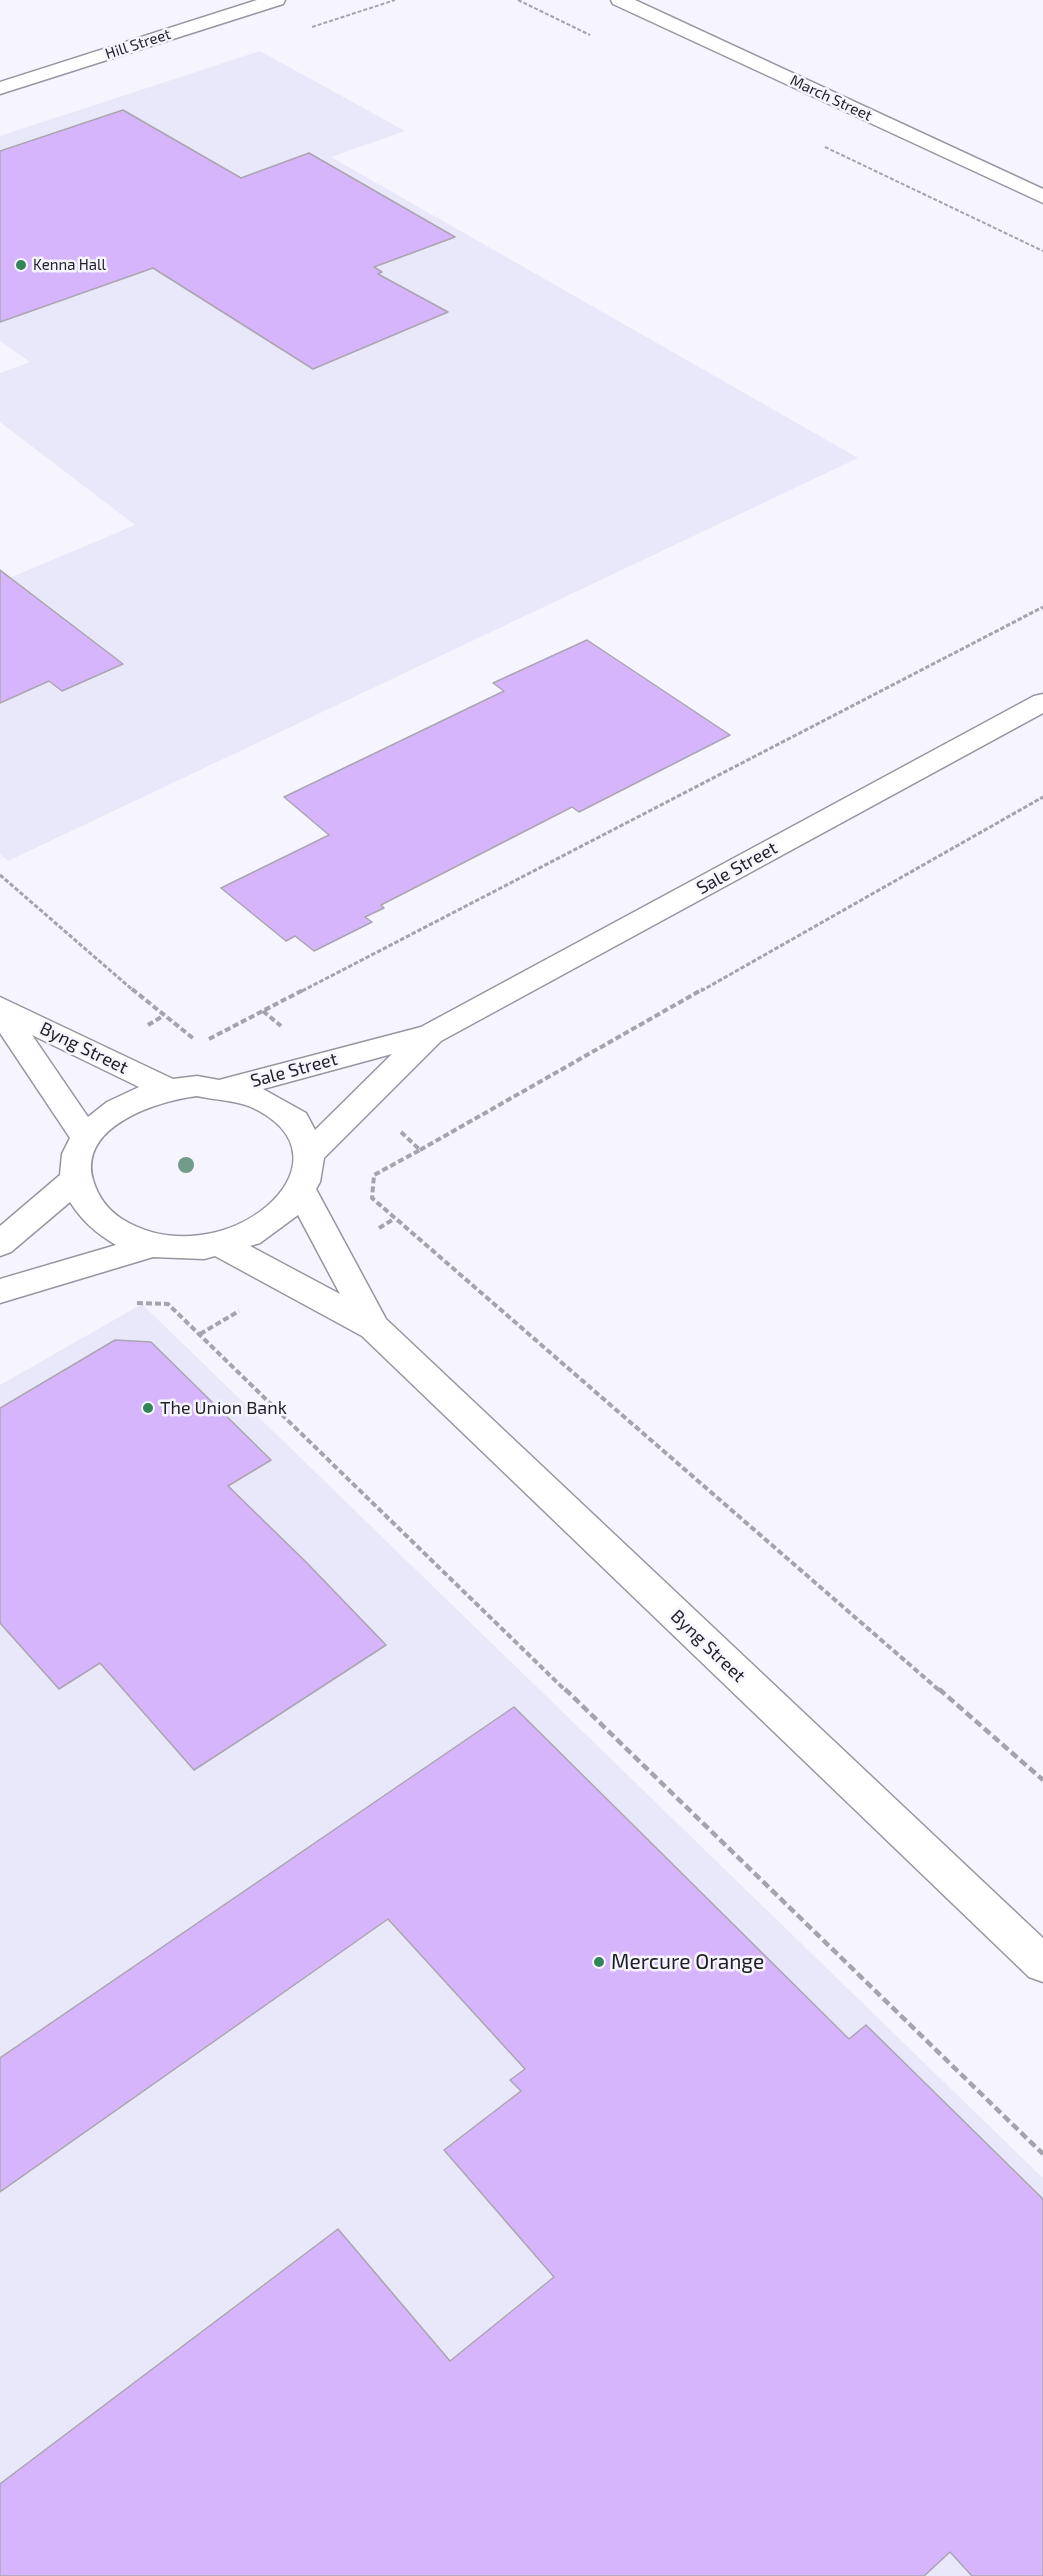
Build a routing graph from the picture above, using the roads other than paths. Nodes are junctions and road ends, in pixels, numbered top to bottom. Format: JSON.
{"nodes":[{"id":1,"x":276,"y":0,"type":"edge"},
{"id":2,"x":620,"y":0,"type":"edge"},
{"id":3,"x":0,"y":88,"type":"edge"},
{"id":4,"x":1043,"y":197,"type":"edge"},
{"id":5,"x":1043,"y":702,"type":"edge"},
{"id":6,"x":0,"y":1008,"type":"edge"},
{"id":7,"x":431,"y":1034,"type":"junction"},
{"id":8,"x":227,"y":1088,"type":"junction"},
{"id":9,"x":168,"y":1089,"type":"junction"},
{"id":10,"x":86,"y":1138,"type":"junction"},
{"id":11,"x":310,"y":1152,"type":"junction"},
{"id":12,"x":75,"y":1180,"type":"junction"},
{"id":13,"x":302,"y":1192,"type":"junction"},
{"id":14,"x":0,"y":1244,"type":"edge"},
{"id":15,"x":219,"y":1244,"type":"junction"},
{"id":16,"x":153,"y":1245,"type":"junction"},
{"id":17,"x":0,"y":1291,"type":"edge"},
{"id":18,"x":374,"y":1327,"type":"junction"},
{"id":19,"x":1043,"y":1964,"type":"edge"}],
"edges":[{"from":1,"to":3,"type":"street","name":"Hill Street"},
{"from":2,"to":4,"type":"street","name":"March Street"},
{"from":5,"to":7,"type":"street","name":"Sale Street"},
{"from":6,"to":9,"type":"street","name":"Byng Street"},
{"from":6,"to":10,"type":"street","name":"Byng Street"},
{"from":7,"to":8,"type":"street","name":"Sale Street"},
{"from":7,"to":11,"type":"street","name":"Sale Street"},
{"from":8,"to":9,"type":"street"},
{"from":8,"to":11,"type":"street"},
{"from":9,"to":10,"type":"street"},
{"from":10,"to":12,"type":"street"},
{"from":11,"to":13,"type":"street"},
{"from":12,"to":14,"type":"street"},
{"from":12,"to":16,"type":"street"},
{"from":13,"to":15,"type":"street"},
{"from":13,"to":18,"type":"street","name":"Byng Street"},
{"from":15,"to":16,"type":"street"},
{"from":15,"to":18,"type":"street","name":"Byng Street"},
{"from":16,"to":17,"type":"street"},
{"from":18,"to":19,"type":"street","name":"Byng Street"}]}
